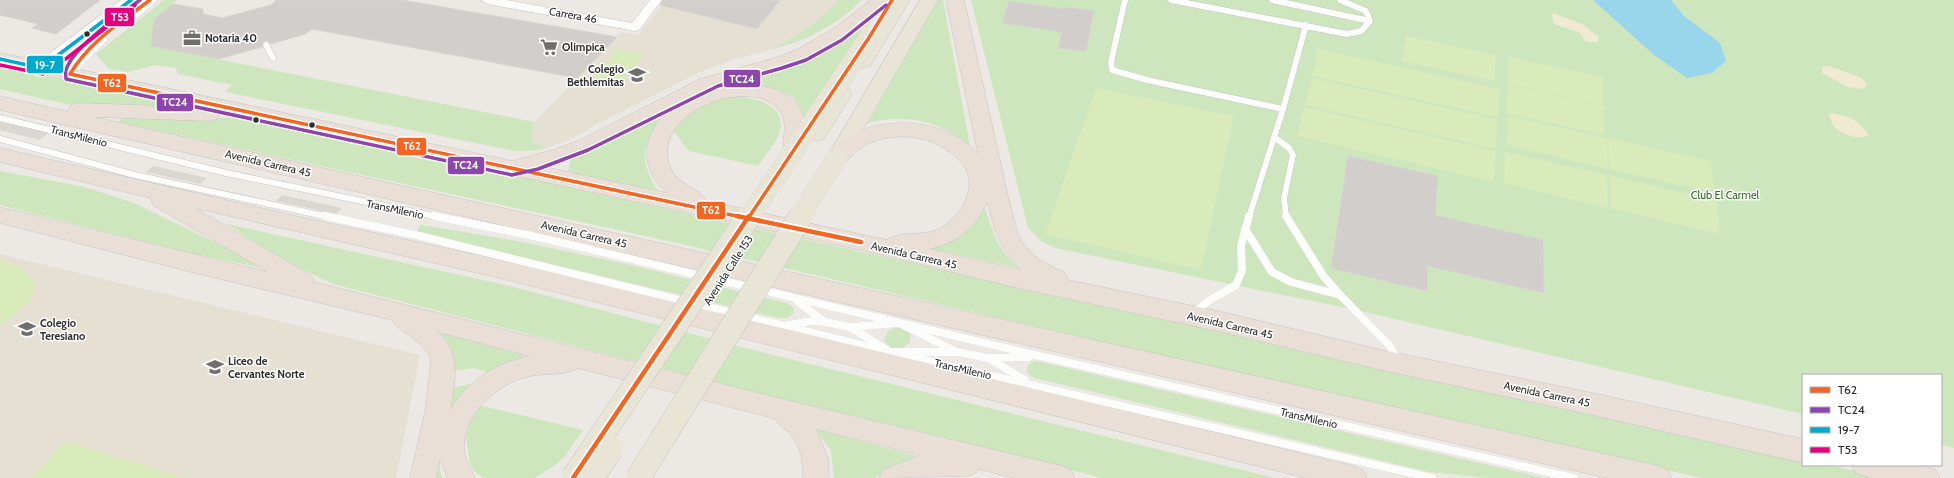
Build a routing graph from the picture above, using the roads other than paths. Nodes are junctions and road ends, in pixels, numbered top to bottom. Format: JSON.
{"nodes":[{"id":1,"x":131,"y":0,"type":"edge"},
{"id":2,"x":150,"y":0,"type":"edge"},
{"id":3,"x":487,"y":0,"type":"edge"},
{"id":4,"x":656,"y":0,"type":"edge"},
{"id":5,"x":882,"y":0,"type":"edge"},
{"id":6,"x":892,"y":0,"type":"edge"},
{"id":7,"x":901,"y":0,"type":"edge"},
{"id":8,"x":929,"y":0,"type":"edge"},
{"id":9,"x":955,"y":0,"type":"edge"},
{"id":10,"x":1125,"y":0,"type":"edge"},
{"id":11,"x":1171,"y":0,"type":"edge"},
{"id":12,"x":1272,"y":0,"type":"edge"},
{"id":13,"x":1340,"y":0,"type":"edge"},
{"id":14,"x":1199,"y":3,"type":"edge"},
{"id":15,"x":1370,"y":21,"type":"junction"},
{"id":16,"x":1306,"y":25,"type":"junction"},
{"id":17,"x":875,"y":36,"type":"junction"},
{"id":18,"x":266,"y":45,"type":"dead end"},
{"id":19,"x":273,"y":58,"type":"dead end"},
{"id":20,"x":0,"y":59,"type":"edge"},
{"id":21,"x":41,"y":68,"type":"junction"},
{"id":22,"x":70,"y":74,"type":"junction"},
{"id":23,"x":0,"y":103,"type":"edge"},
{"id":24,"x":21,"y":107,"type":"junction"},
{"id":25,"x":1283,"y":109,"type":"junction"},
{"id":26,"x":267,"y":116,"type":"junction"},
{"id":27,"x":0,"y":118,"type":"edge"},
{"id":28,"x":1274,"y":137,"type":"junction"},
{"id":29,"x":0,"y":139,"type":"edge"},
{"id":30,"x":793,"y":150,"type":"junction"},
{"id":31,"x":0,"y":155,"type":"edge"},
{"id":32,"x":836,"y":158,"type":"junction"},
{"id":33,"x":512,"y":169,"type":"junction"},
{"id":34,"x":141,"y":188,"type":"junction"},
{"id":35,"x":0,"y":214,"type":"edge"},
{"id":36,"x":730,"y":215,"type":"junction"},
{"id":37,"x":1245,"y":229,"type":"junction"},
{"id":38,"x":861,"y":242,"type":"junction"},
{"id":39,"x":323,"y":293,"type":"junction"},
{"id":40,"x":1340,"y":295,"type":"junction"},
{"id":41,"x":791,"y":298,"type":"junction"},
{"id":42,"x":1107,"y":298,"type":"junction"},
{"id":43,"x":396,"y":313,"type":"junction"},
{"id":44,"x":1191,"y":316,"type":"junction"},
{"id":45,"x":826,"y":322,"type":"junction"},
{"id":46,"x":899,"y":323,"type":"junction"},
{"id":47,"x":776,"y":325,"type":"junction"},
{"id":48,"x":850,"y":328,"type":"junction"},
{"id":49,"x":890,"y":352,"type":"junction"},
{"id":50,"x":957,"y":352,"type":"junction"},
{"id":51,"x":988,"y":358,"type":"junction"},
{"id":52,"x":1044,"y":358,"type":"junction"},
{"id":53,"x":594,"y":362,"type":"junction"},
{"id":54,"x":1401,"y":364,"type":"junction"},
{"id":55,"x":1036,"y":385,"type":"junction"},
{"id":56,"x":774,"y":408,"type":"junction"},
{"id":57,"x":1802,"y":451,"type":"edge"},
{"id":58,"x":1870,"y":466,"type":"edge"},
{"id":59,"x":1022,"y":468,"type":"junction"},
{"id":60,"x":577,"y":475,"type":"edge"},
{"id":61,"x":423,"y":478,"type":"edge"},
{"id":62,"x":462,"y":478,"type":"edge"},
{"id":63,"x":638,"y":478,"type":"edge"},
{"id":64,"x":816,"y":478,"type":"edge"},
{"id":65,"x":892,"y":478,"type":"edge"},
{"id":66,"x":1062,"y":478,"type":"edge"},
{"id":67,"x":1354,"y":478,"type":"edge"},
{"id":68,"x":1432,"y":478,"type":"edge"},
{"id":69,"x":1574,"y":478,"type":"edge"},
{"id":70,"x":1659,"y":478,"type":"edge"},
{"id":71,"x":1927,"y":478,"type":"edge"}],
"edges":[{"from":1,"to":21,"type":"street"},
{"from":2,"to":22,"type":"street"},
{"from":3,"to":4,"type":"street","name":"Carrera 46"},
{"from":5,"to":33,"type":"highway"},
{"from":6,"to":17,"type":"main road","name":"Avenida Calle 153"},
{"from":7,"to":17,"type":"main road","name":"Avenida Calle 153"},
{"from":8,"to":32,"type":"main road"},
{"from":9,"to":42,"type":"highway"},
{"from":10,"to":25,"type":"lane"},
{"from":11,"to":14,"type":"lane"},
{"from":12,"to":15,"type":"lane"},
{"from":13,"to":15,"type":"lane"},
{"from":14,"to":16,"type":"lane"},
{"from":15,"to":16,"type":"lane"},
{"from":16,"to":25,"type":"lane"},
{"from":17,"to":30,"type":"main road","name":"Avenida Calle 153","bridge":true},
{"from":17,"to":60,"type":"main road","name":"Avenida Calle 153","bridge":true},
{"from":18,"to":19,"type":"lane"},
{"from":20,"to":21,"type":"highway","name":"Avenida Carrera 45"},
{"from":21,"to":22,"type":"highway","name":"Avenida Carrera 45"},
{"from":22,"to":26,"type":"highway","name":"Avenida Carrera 45"},
{"from":23,"to":24,"type":"highway","name":"Avenida Carrera 45"},
{"from":24,"to":26,"type":"highway"},
{"from":24,"to":70,"type":"highway","name":"Avenida Carrera 45"},
{"from":25,"to":28,"type":"lane"},
{"from":26,"to":33,"type":"highway","name":"Avenida Carrera 45"},
{"from":27,"to":41,"type":"lane","name":"TransMilenio"},
{"from":28,"to":37,"type":"lane"},
{"from":28,"to":40,"type":"lane"},
{"from":29,"to":47,"type":"lane","name":"TransMilenio"},
{"from":30,"to":36,"type":"highway"},
{"from":30,"to":60,"type":"main road","name":"Avenida Calle 153","bridge":true},
{"from":31,"to":34,"type":"highway"},
{"from":32,"to":38,"type":"highway"},
{"from":32,"to":63,"type":"main road","bridge":true},
{"from":33,"to":36,"type":"highway","name":"Avenida Carrera 45"},
{"from":34,"to":39,"type":"highway"},
{"from":34,"to":67,"type":"highway"},
{"from":35,"to":39,"type":"highway"},
{"from":36,"to":38,"type":"highway","name":"Avenida Carrera 45"},
{"from":37,"to":40,"type":"lane"},
{"from":37,"to":44,"type":"lane"},
{"from":38,"to":42,"type":"highway","name":"Avenida Carrera 45"},
{"from":39,"to":43,"type":"highway"},
{"from":40,"to":54,"type":"lane"},
{"from":41,"to":45,"type":"lane","name":"TransMilenio"},
{"from":41,"to":46,"type":"lane","name":"TransMilenio"},
{"from":42,"to":44,"type":"highway","name":"Avenida Carrera 45"},
{"from":43,"to":53,"type":"highway"},
{"from":43,"to":61,"type":"highway"},
{"from":44,"to":54,"type":"highway","name":"Avenida Carrera 45"},
{"from":45,"to":47,"type":"lane","name":"TransMilenio"},
{"from":45,"to":48,"type":"lane","name":"TransMilenio"},
{"from":46,"to":48,"type":"lane","name":"TransMilenio"},
{"from":46,"to":50,"type":"lane","name":"TransMilenio"},
{"from":46,"to":52,"type":"lane","name":"TransMilenio"},
{"from":47,"to":49,"type":"lane","name":"TransMilenio"},
{"from":48,"to":49,"type":"lane","name":"TransMilenio"},
{"from":49,"to":50,"type":"lane","name":"TransMilenio"},
{"from":49,"to":55,"type":"lane","name":"TransMilenio"},
{"from":50,"to":51,"type":"lane","name":"TransMilenio"},
{"from":51,"to":52,"type":"lane","name":"TransMilenio"},
{"from":51,"to":55,"type":"lane","name":"TransMilenio"},
{"from":52,"to":69,"type":"lane","name":"TransMilenio"},
{"from":53,"to":56,"type":"highway"},
{"from":53,"to":62,"type":"highway"},
{"from":54,"to":57,"type":"highway","name":"Avenida Carrera 45"},
{"from":55,"to":68,"type":"lane","name":"TransMilenio"},
{"from":56,"to":59,"type":"highway"},
{"from":56,"to":64,"type":"highway"},
{"from":58,"to":71,"type":"highway"},
{"from":59,"to":65,"type":"highway"},
{"from":59,"to":66,"type":"highway"}]}
